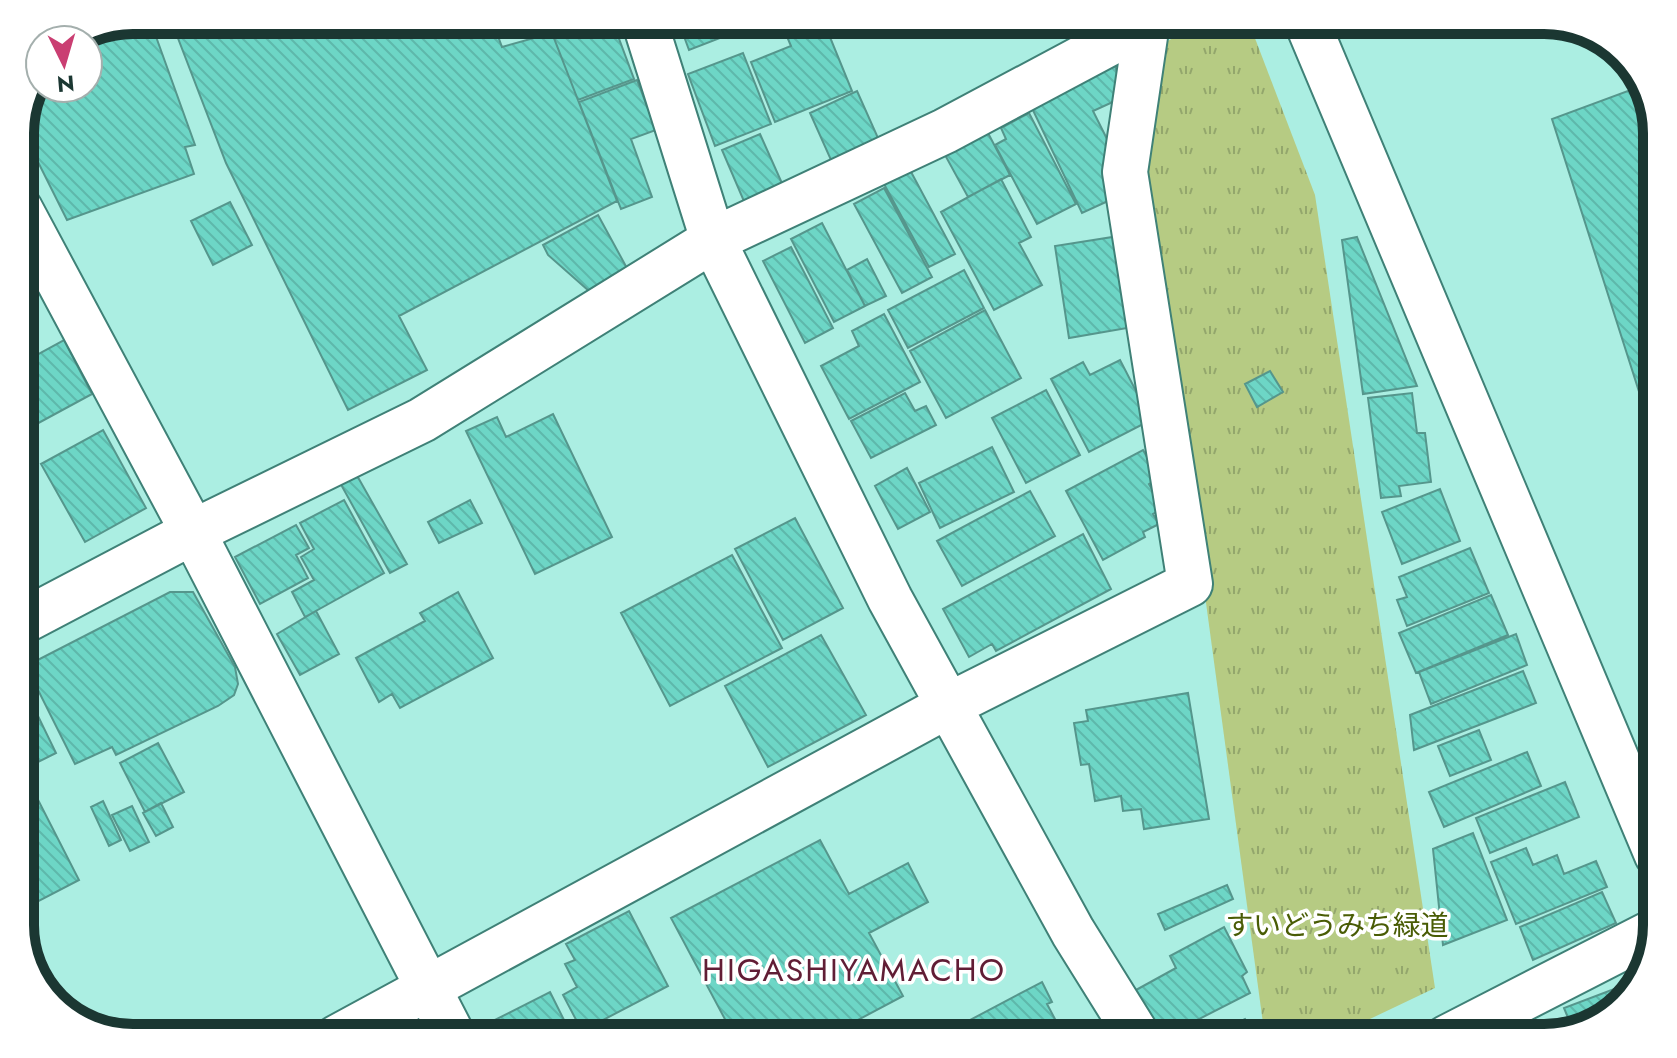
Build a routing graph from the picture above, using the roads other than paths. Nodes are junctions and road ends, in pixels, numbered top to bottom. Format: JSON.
{"nodes":[{"id":1,"x":648,"y":34,"type":"edge"},
{"id":2,"x":1126,"y":34,"type":"edge"},
{"id":3,"x":1148,"y":34,"type":"edge"},
{"id":4,"x":1312,"y":34,"type":"edge"},
{"id":5,"x":34,"y":235,"type":"edge"},
{"id":6,"x":713,"y":240,"type":"junction"},
{"id":7,"x":193,"y":532,"type":"junction"},
{"id":8,"x":34,"y":616,"type":"edge"},
{"id":9,"x":949,"y":705,"type":"junction"},
{"id":10,"x":1643,"y":822,"type":"edge"},
{"id":11,"x":1642,"y":938,"type":"edge"},
{"id":12,"x":428,"y":990,"type":"junction"},
{"id":13,"x":363,"y":1024,"type":"edge"},
{"id":14,"x":446,"y":1024,"type":"edge"},
{"id":15,"x":1130,"y":1024,"type":"edge"},
{"id":16,"x":1473,"y":1024,"type":"edge"}],
"edges":[{"from":1,"to":6,"type":"street"},
{"from":2,"to":6,"type":"street"},
{"from":3,"to":9,"type":"street"},
{"from":4,"to":10,"type":"street"},
{"from":5,"to":7,"type":"street"},
{"from":6,"to":7,"type":"street"},
{"from":6,"to":9,"type":"street"},
{"from":7,"to":8,"type":"street"},
{"from":7,"to":12,"type":"street"},
{"from":9,"to":12,"type":"street"},
{"from":9,"to":15,"type":"street"},
{"from":11,"to":16,"type":"street"},
{"from":12,"to":13,"type":"street"},
{"from":12,"to":14,"type":"street"}]}
